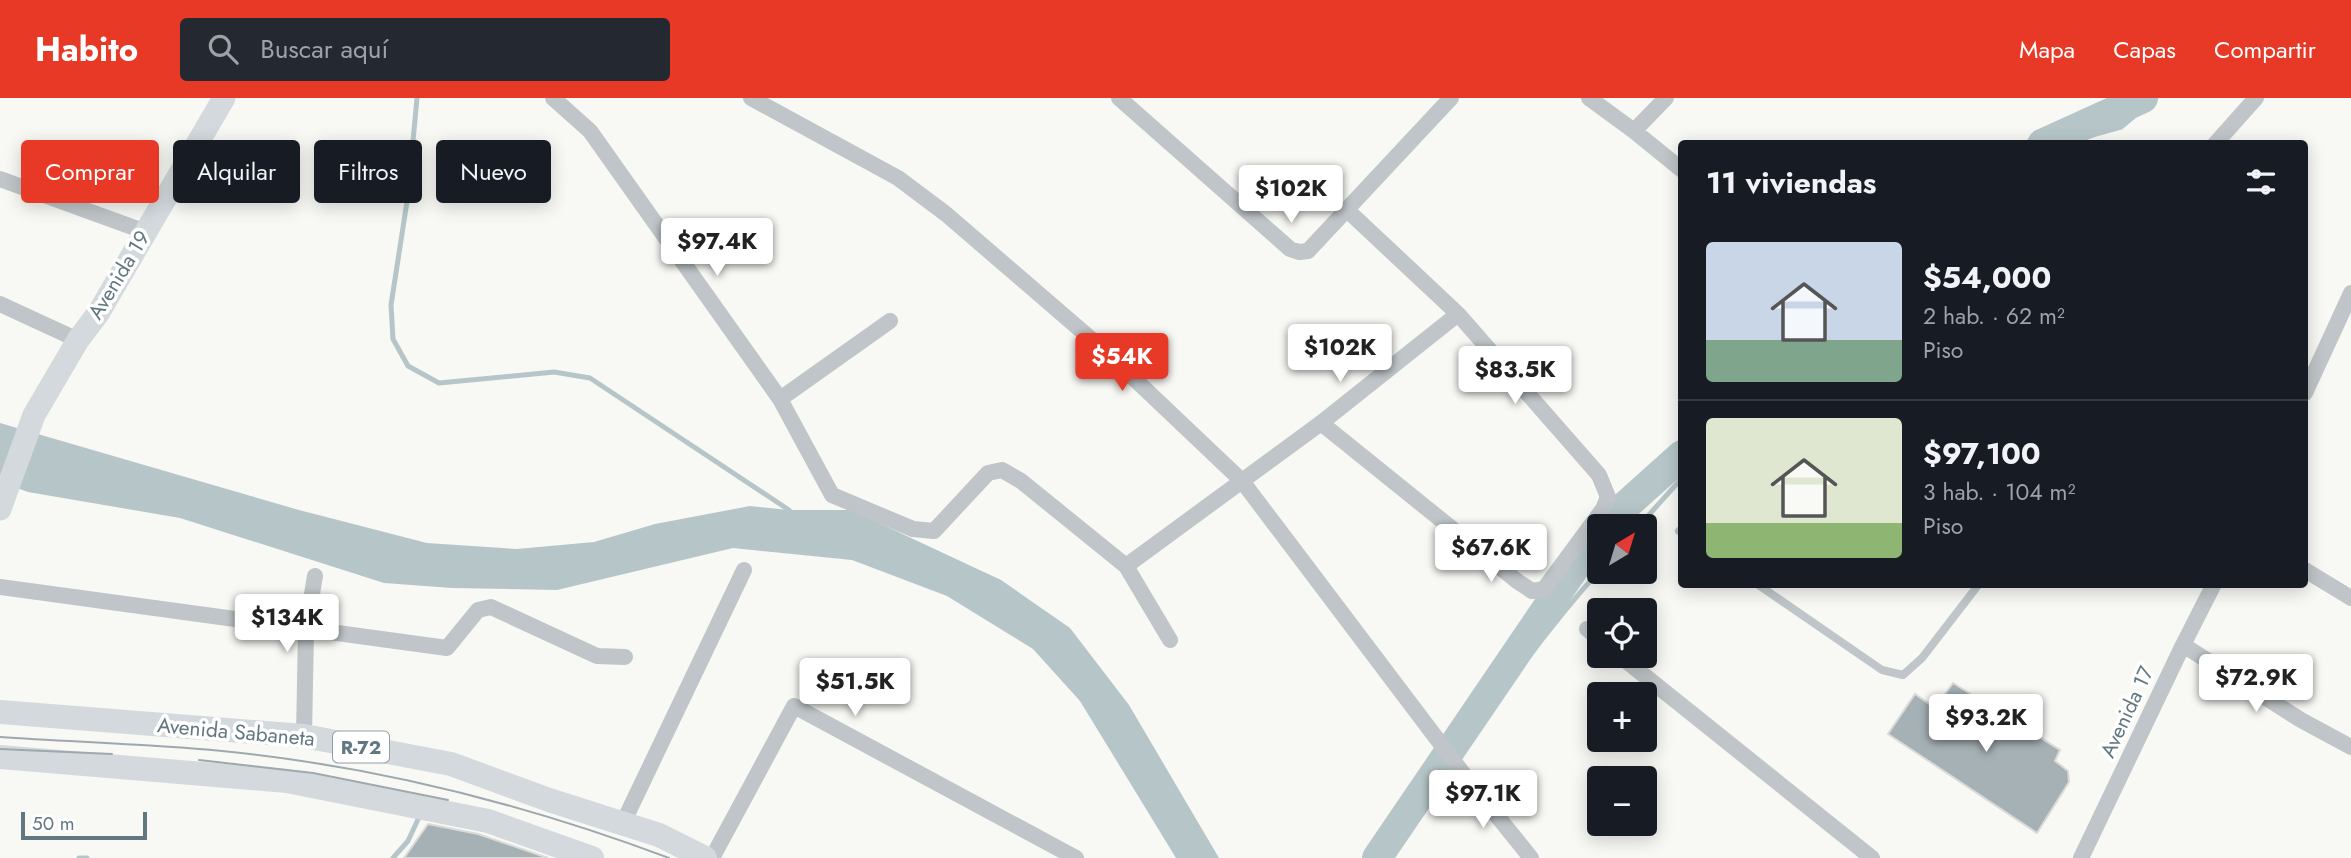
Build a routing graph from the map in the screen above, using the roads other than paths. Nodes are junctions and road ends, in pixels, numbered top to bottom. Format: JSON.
{"nodes":[{"id":1,"x":224,"y":98,"type":"edge"},
{"id":2,"x":553,"y":98,"type":"edge"},
{"id":3,"x":751,"y":98,"type":"edge"},
{"id":4,"x":1119,"y":98,"type":"edge"},
{"id":5,"x":1451,"y":98,"type":"edge"},
{"id":6,"x":1589,"y":98,"type":"edge"},
{"id":7,"x":1667,"y":98,"type":"edge"},
{"id":8,"x":2256,"y":98,"type":"edge"},
{"id":9,"x":1634,"y":131,"type":"junction"},
{"id":10,"x":2219,"y":140,"type":"edge"},
{"id":11,"x":1678,"y":167,"type":"edge"},
{"id":12,"x":0,"y":179,"type":"edge"},
{"id":13,"x":1346,"y":209,"type":"junction"},
{"id":14,"x":146,"y":232,"type":"junction"},
{"id":15,"x":2351,"y":293,"type":"edge"},
{"id":16,"x":0,"y":304,"type":"edge"},
{"id":17,"x":1458,"y":314,"type":"junction"},
{"id":18,"x":890,"y":321,"type":"dead end"},
{"id":19,"x":78,"y":340,"type":"junction"},
{"id":20,"x":2308,"y":386,"type":"edge"},
{"id":21,"x":780,"y":398,"type":"junction"},
{"id":22,"x":1321,"y":424,"type":"junction"},
{"id":23,"x":1242,"y":481,"type":"junction"},
{"id":24,"x":2,"y":501,"type":"edge"},
{"id":25,"x":1126,"y":566,"type":"junction"},
{"id":26,"x":744,"y":570,"type":"dead end"},
{"id":27,"x":2308,"y":572,"type":"edge"},
{"id":28,"x":315,"y":576,"type":"dead end"},
{"id":29,"x":0,"y":587,"type":"edge"},
{"id":30,"x":1763,"y":588,"type":"edge"},
{"id":31,"x":1976,"y":588,"type":"edge"},
{"id":32,"x":2212,"y":588,"type":"edge"},
{"id":33,"x":2351,"y":597,"type":"edge"},
{"id":34,"x":306,"y":630,"type":"junction"},
{"id":35,"x":1170,"y":639,"type":"dead end"},
{"id":36,"x":2183,"y":645,"type":"junction"},
{"id":37,"x":625,"y":657,"type":"dead end"},
{"id":38,"x":1635,"y":668,"type":"edge"},
{"id":39,"x":0,"y":712,"type":"edge"},
{"id":40,"x":304,"y":736,"type":"junction"},
{"id":41,"x":2351,"y":747,"type":"edge"},
{"id":42,"x":0,"y":757,"type":"edge"},
{"id":43,"x":623,"y":823,"type":"junction"},
{"id":44,"x":592,"y":858,"type":"edge"},
{"id":45,"x":705,"y":858,"type":"edge"},
{"id":46,"x":712,"y":858,"type":"edge"},
{"id":47,"x":1076,"y":858,"type":"edge"},
{"id":48,"x":1531,"y":858,"type":"edge"},
{"id":49,"x":1872,"y":858,"type":"edge"},
{"id":50,"x":2081,"y":858,"type":"edge"}],
"edges":[{"from":1,"to":14,"type":"street","name":"Avenida 19"},
{"from":2,"to":21,"type":"street"},
{"from":3,"to":23,"type":"street"},
{"from":4,"to":13,"type":"street"},
{"from":5,"to":13,"type":"street"},
{"from":6,"to":9,"type":"street"},
{"from":7,"to":9,"type":"street"},
{"from":8,"to":10,"type":"street"},
{"from":9,"to":11,"type":"street"},
{"from":12,"to":14,"type":"street"},
{"from":13,"to":17,"type":"street"},
{"from":14,"to":19,"type":"street","name":"Avenida 19"},
{"from":15,"to":20,"type":"street"},
{"from":16,"to":19,"type":"street"},
{"from":17,"to":22,"type":"street"},
{"from":17,"to":22,"type":"street"},
{"from":18,"to":21,"type":"street"},
{"from":19,"to":24,"type":"street","name":"Avenida 19"},
{"from":21,"to":25,"type":"street"},
{"from":22,"to":23,"type":"street"},
{"from":23,"to":25,"type":"street"},
{"from":23,"to":48,"type":"street"},
{"from":25,"to":35,"type":"street"},
{"from":26,"to":43,"type":"street"},
{"from":27,"to":33,"type":"street"},
{"from":28,"to":34,"type":"street"},
{"from":29,"to":34,"type":"street"},
{"from":30,"to":31,"type":"lane"},
{"from":32,"to":36,"type":"street","name":"Avenida 17"},
{"from":34,"to":37,"type":"street"},
{"from":34,"to":40,"type":"street"},
{"from":36,"to":41,"type":"street"},
{"from":36,"to":50,"type":"street","name":"Avenida 17"},
{"from":38,"to":49,"type":"street"},
{"from":39,"to":40,"type":"main road","name":"Avenida Sabaneta","number":"R-72"},
{"from":40,"to":43,"type":"main road","name":"Avenida Sabaneta","number":"R-72"},
{"from":42,"to":44,"type":"main road","number":"R-72"},
{"from":43,"to":45,"type":"main road","name":"Avenida Sabaneta","number":"R-72"},
{"from":46,"to":47,"type":"street"}]}
